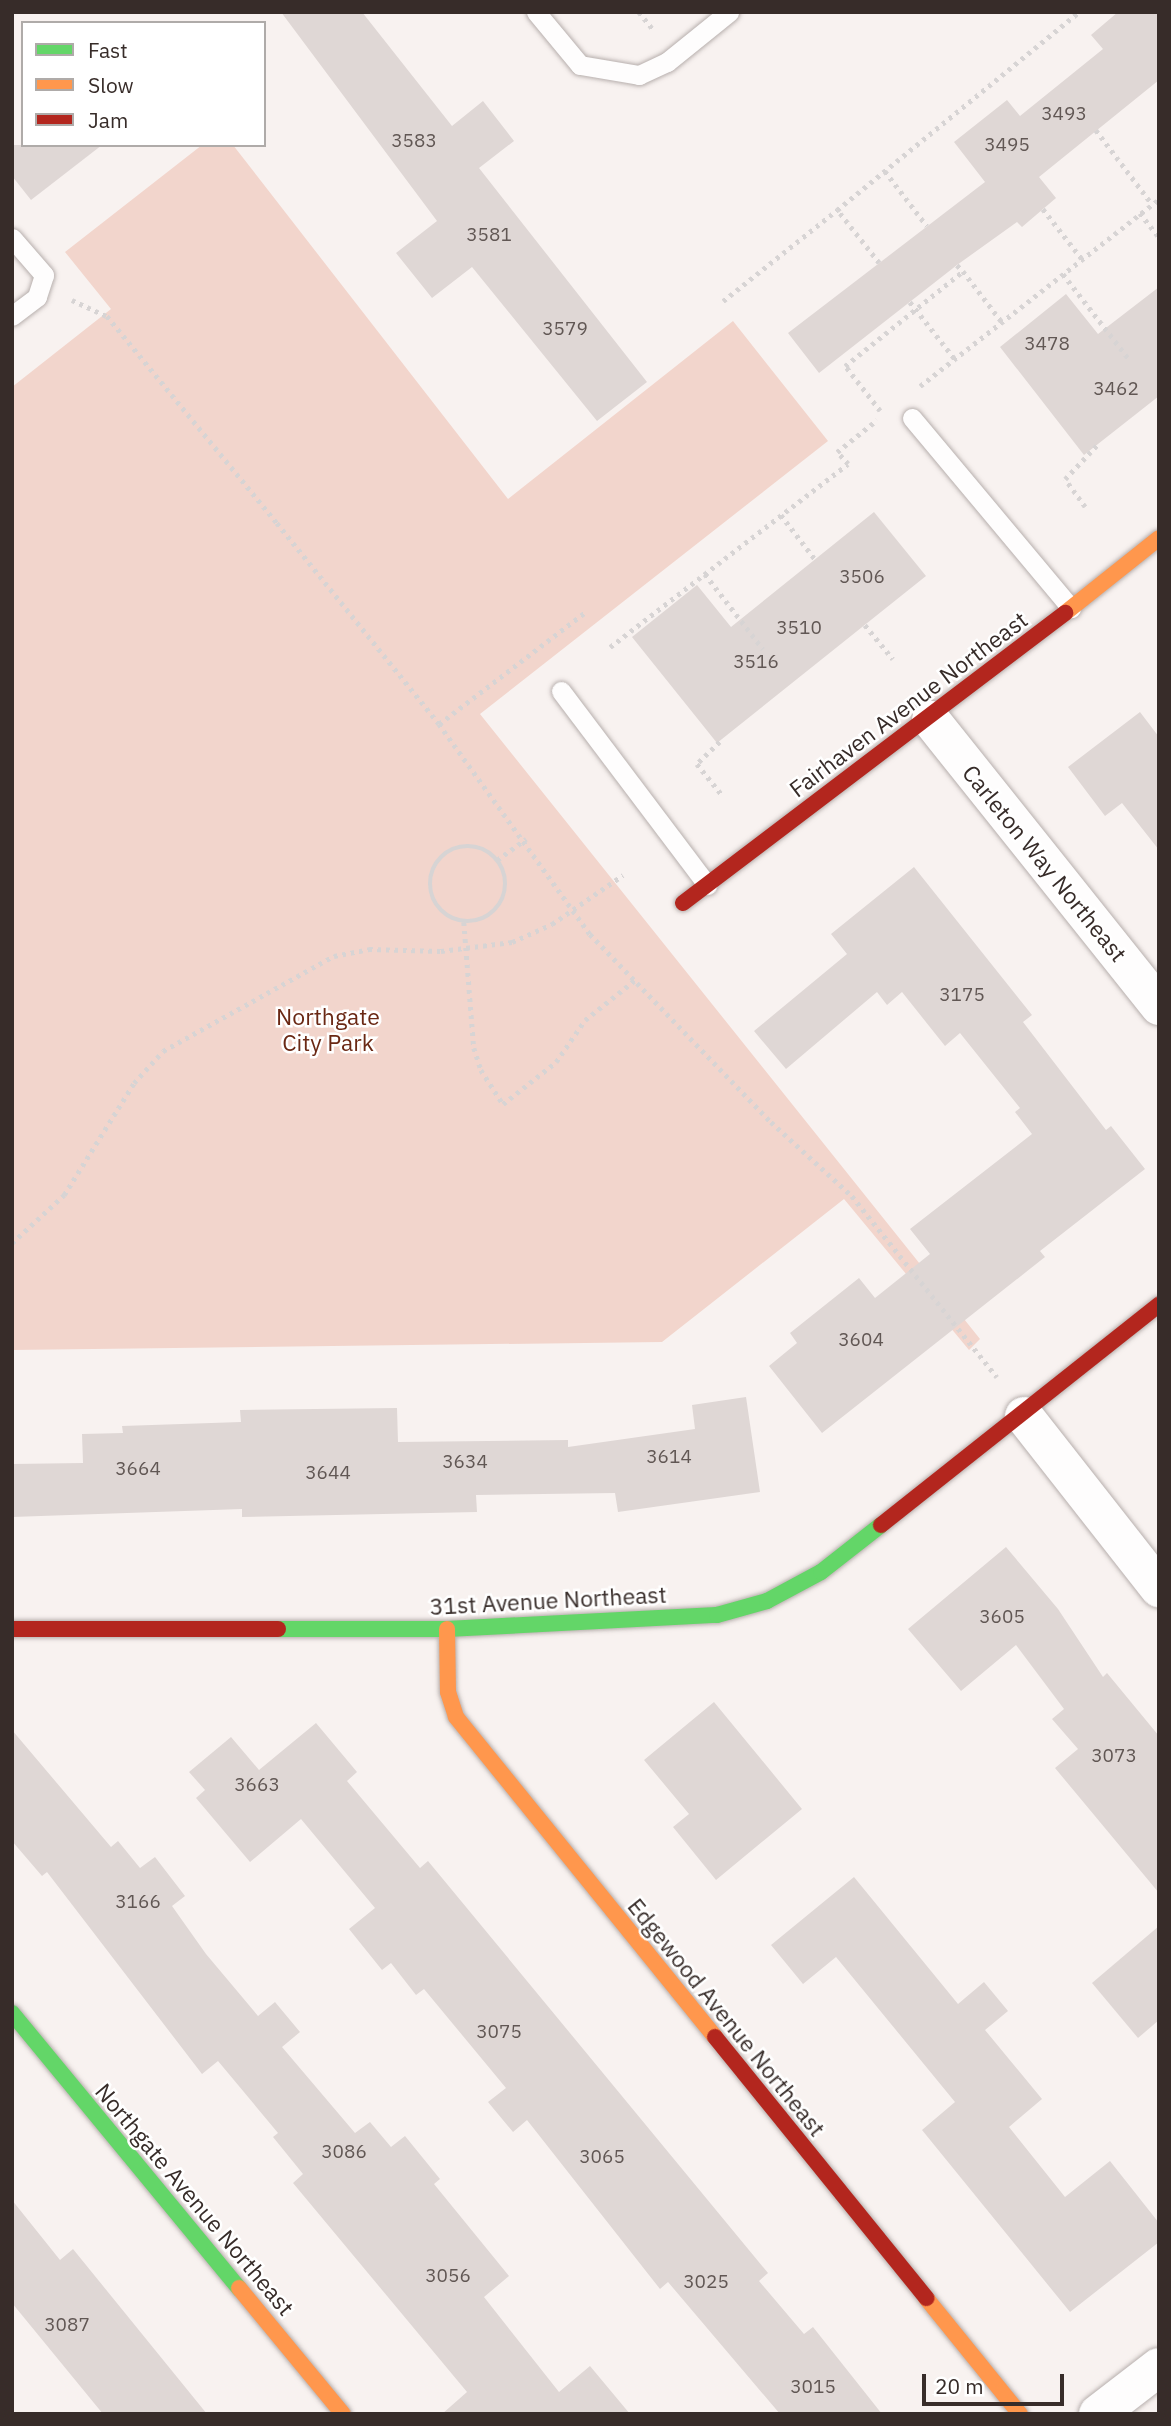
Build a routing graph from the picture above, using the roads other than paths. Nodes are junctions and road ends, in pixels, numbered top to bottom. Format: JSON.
{"nodes":[{"id":1,"x":536,"y":12,"type":"edge"},
{"id":2,"x":729,"y":12,"type":"edge"},
{"id":3,"x":12,"y":238,"type":"edge"},
{"id":4,"x":12,"y":316,"type":"edge"},
{"id":5,"x":912,"y":418,"type":"dead end"},
{"id":6,"x":1159,"y":538,"type":"edge"},
{"id":7,"x":1071,"y":608,"type":"junction"},
{"id":8,"x":561,"y":691,"type":"dead end"},
{"id":9,"x":931,"y":720,"type":"junction"},
{"id":10,"x":707,"y":885,"type":"junction"},
{"id":11,"x":683,"y":903,"type":"dead end"},
{"id":12,"x":1159,"y":1006,"type":"edge"},
{"id":13,"x":1159,"y":1305,"type":"edge"},
{"id":14,"x":1024,"y":1416,"type":"junction"},
{"id":15,"x":1159,"y":1588,"type":"edge"},
{"id":16,"x":12,"y":1629,"type":"edge"},
{"id":17,"x":447,"y":1629,"type":"junction"},
{"id":18,"x":12,"y":2013,"type":"edge"},
{"id":19,"x":1159,"y":2367,"type":"edge"},
{"id":20,"x":343,"y":2414,"type":"edge"},
{"id":21,"x":1020,"y":2414,"type":"edge"},
{"id":22,"x":1098,"y":2414,"type":"edge"}],
"edges":[{"from":1,"to":2,"type":"lane"},
{"from":3,"to":4,"type":"lane"},
{"from":5,"to":7,"type":"lane"},
{"from":6,"to":7,"type":"street","name":"Fairhaven Avenue Northeast"},
{"from":7,"to":9,"type":"street","name":"Fairhaven Avenue Northeast"},
{"from":8,"to":10,"type":"lane"},
{"from":9,"to":10,"type":"street","name":"Fairhaven Avenue Northeast"},
{"from":9,"to":12,"type":"street","name":"Carleton Way Northeast"},
{"from":10,"to":11,"type":"street","name":"Fairhaven Avenue Northeast"},
{"from":13,"to":14,"type":"street","name":"31st Avenue Northeast"},
{"from":14,"to":15,"type":"street"},
{"from":14,"to":17,"type":"street","name":"31st Avenue Northeast"},
{"from":16,"to":17,"type":"street","name":"31st Avenue Northeast"},
{"from":17,"to":21,"type":"street","name":"Edgewood Avenue Northeast"},
{"from":18,"to":20,"type":"street","name":"Northgate Avenue Northeast"},
{"from":19,"to":22,"type":"street"}]}
